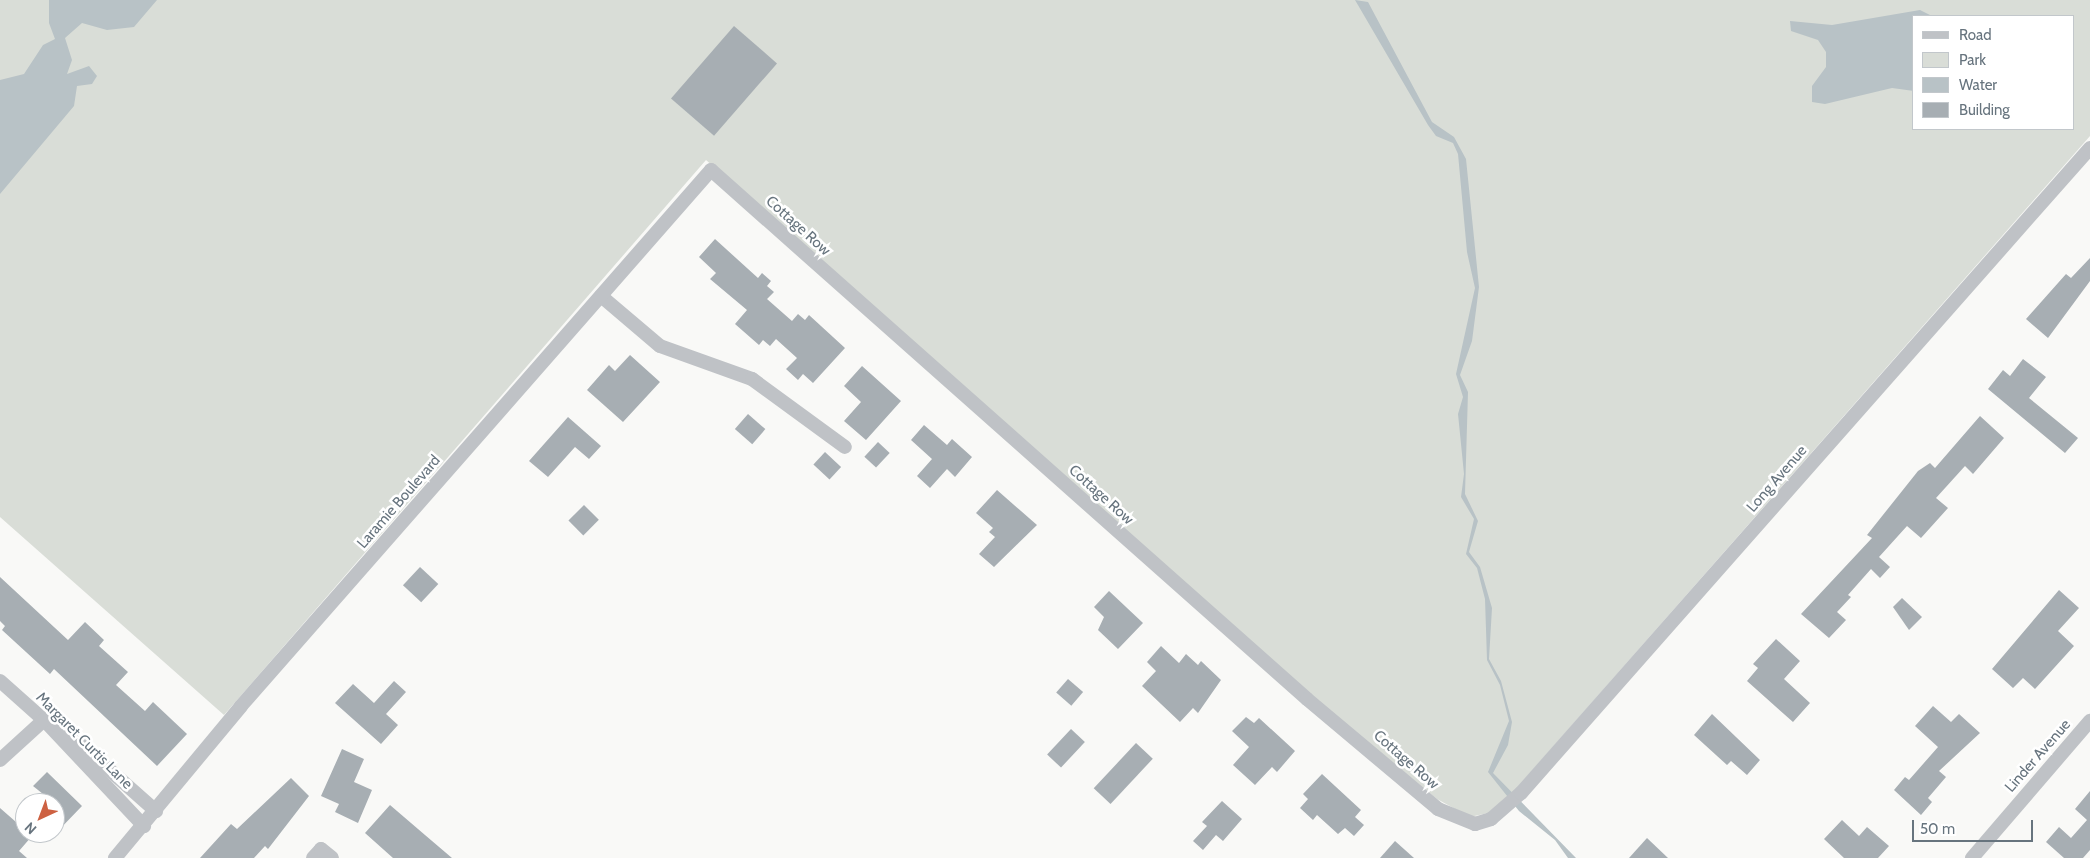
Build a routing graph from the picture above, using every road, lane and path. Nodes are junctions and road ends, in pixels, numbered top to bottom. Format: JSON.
{"nodes":[{"id":1,"x":2090,"y":148,"type":"edge"},
{"id":2,"x":711,"y":170,"type":"joint"},
{"id":3,"x":601,"y":296,"type":"junction"},
{"id":4,"x":845,"y":447,"type":"dead end"},
{"id":5,"x":0,"y":682,"type":"edge"},
{"id":6,"x":44,"y":720,"type":"junction"},
{"id":7,"x":2090,"y":721,"type":"edge"},
{"id":8,"x":0,"y":760,"type":"edge"},
{"id":9,"x":156,"y":811,"type":"junction"},
{"id":10,"x":1481,"y":823,"type":"joint"},
{"id":11,"x":144,"y":826,"type":"junction"},
{"id":12,"x":115,"y":858,"type":"edge"},
{"id":13,"x":1972,"y":858,"type":"edge"}],
"edges":[{"from":1,"to":10,"type":"street","name":"Long Avenue"},
{"from":2,"to":3,"type":"street","name":"Laramie Boulevard"},
{"from":2,"to":10,"type":"street","name":"Cottage Row"},
{"from":3,"to":4,"type":"street"},
{"from":3,"to":9,"type":"street","name":"Laramie Boulevard"},
{"from":5,"to":6,"type":"street","name":"Margaret Curtis Lane"},
{"from":6,"to":8,"type":"street"},
{"from":6,"to":9,"type":"street"},
{"from":6,"to":11,"type":"street","name":"Margaret Curtis Lane"},
{"from":7,"to":13,"type":"street","name":"Linder Avenue"},
{"from":9,"to":11,"type":"street","name":"Laramie Boulevard"},
{"from":11,"to":12,"type":"street","name":"Laramie Boulevard"}]}
